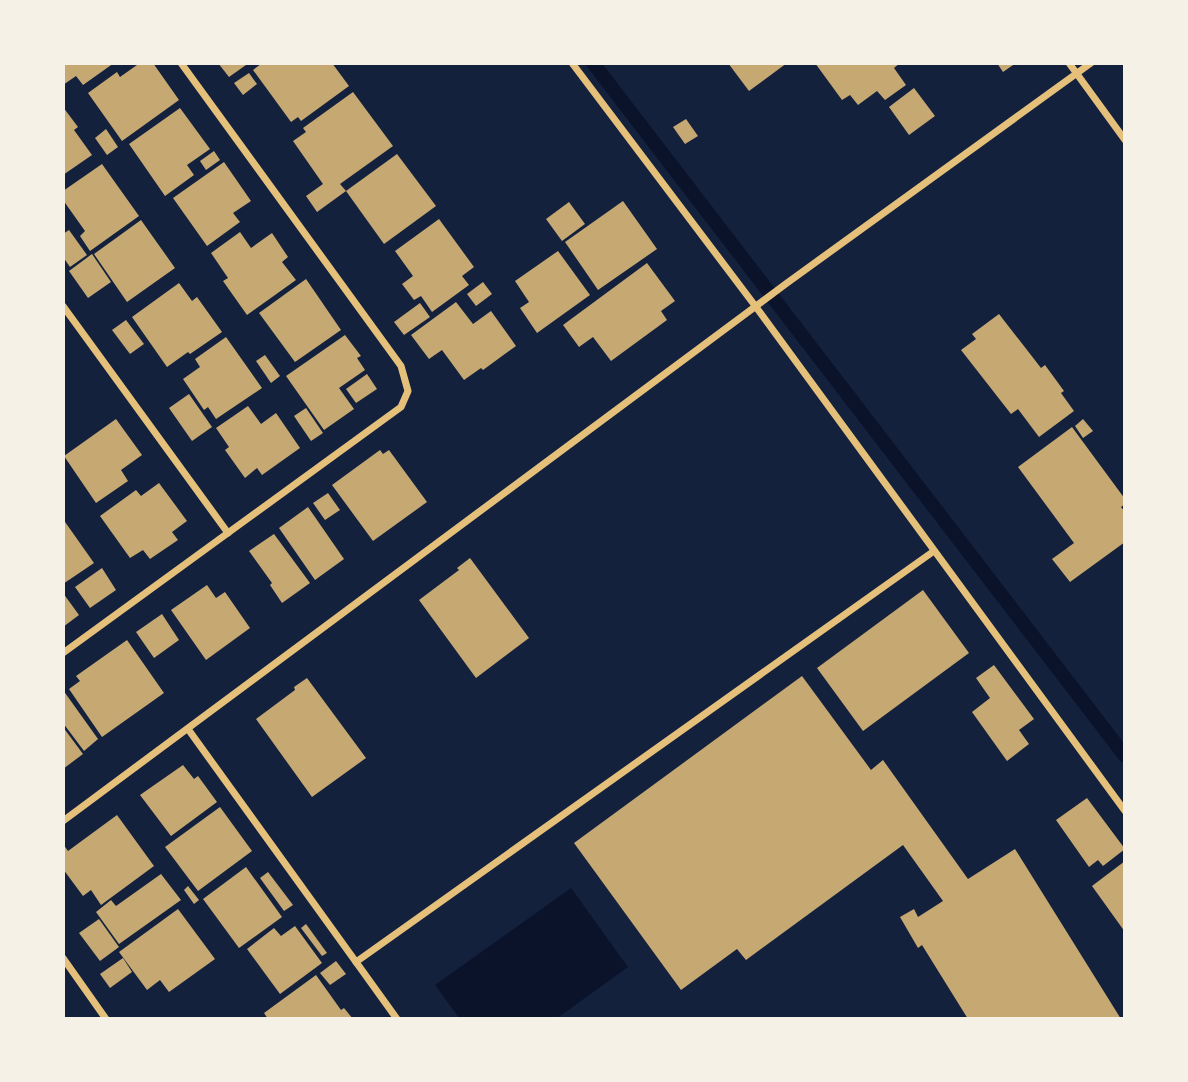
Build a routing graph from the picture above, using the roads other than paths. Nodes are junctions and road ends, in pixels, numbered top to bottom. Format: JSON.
{"nodes":[{"id":1,"x":181,"y":63,"type":"edge"},
{"id":2,"x":572,"y":63,"type":"edge"},
{"id":3,"x":1069,"y":63,"type":"edge"},
{"id":4,"x":1091,"y":63,"type":"edge"},
{"id":5,"x":1077,"y":74,"type":"junction"},
{"id":6,"x":1125,"y":140,"type":"edge"},
{"id":7,"x":63,"y":306,"type":"edge"},
{"id":8,"x":756,"y":307,"type":"junction"},
{"id":9,"x":228,"y":533,"type":"junction"},
{"id":10,"x":934,"y":551,"type":"junction"},
{"id":11,"x":63,"y":653,"type":"edge"},
{"id":12,"x":188,"y":729,"type":"junction"},
{"id":13,"x":1125,"y":793,"type":"edge"},
{"id":14,"x":1117,"y":800,"type":"junction"},
{"id":15,"x":1125,"y":811,"type":"edge"},
{"id":16,"x":63,"y":821,"type":"edge"},
{"id":17,"x":63,"y":958,"type":"edge"},
{"id":18,"x":356,"y":962,"type":"junction"},
{"id":19,"x":106,"y":1019,"type":"edge"},
{"id":20,"x":397,"y":1019,"type":"edge"}],
"edges":[{"from":1,"to":9,"type":"street"},
{"from":2,"to":8,"type":"street"},
{"from":3,"to":5,"type":"street"},
{"from":4,"to":5,"type":"street"},
{"from":5,"to":6,"type":"street"},
{"from":5,"to":8,"type":"street"},
{"from":7,"to":9,"type":"street"},
{"from":8,"to":10,"type":"street"},
{"from":8,"to":12,"type":"street"},
{"from":9,"to":11,"type":"street"},
{"from":10,"to":14,"type":"street"},
{"from":10,"to":18,"type":"street"},
{"from":12,"to":16,"type":"street"},
{"from":12,"to":18,"type":"street"},
{"from":13,"to":14,"type":"street"},
{"from":14,"to":15,"type":"street"},
{"from":17,"to":19,"type":"street"},
{"from":18,"to":20,"type":"street"}]}
